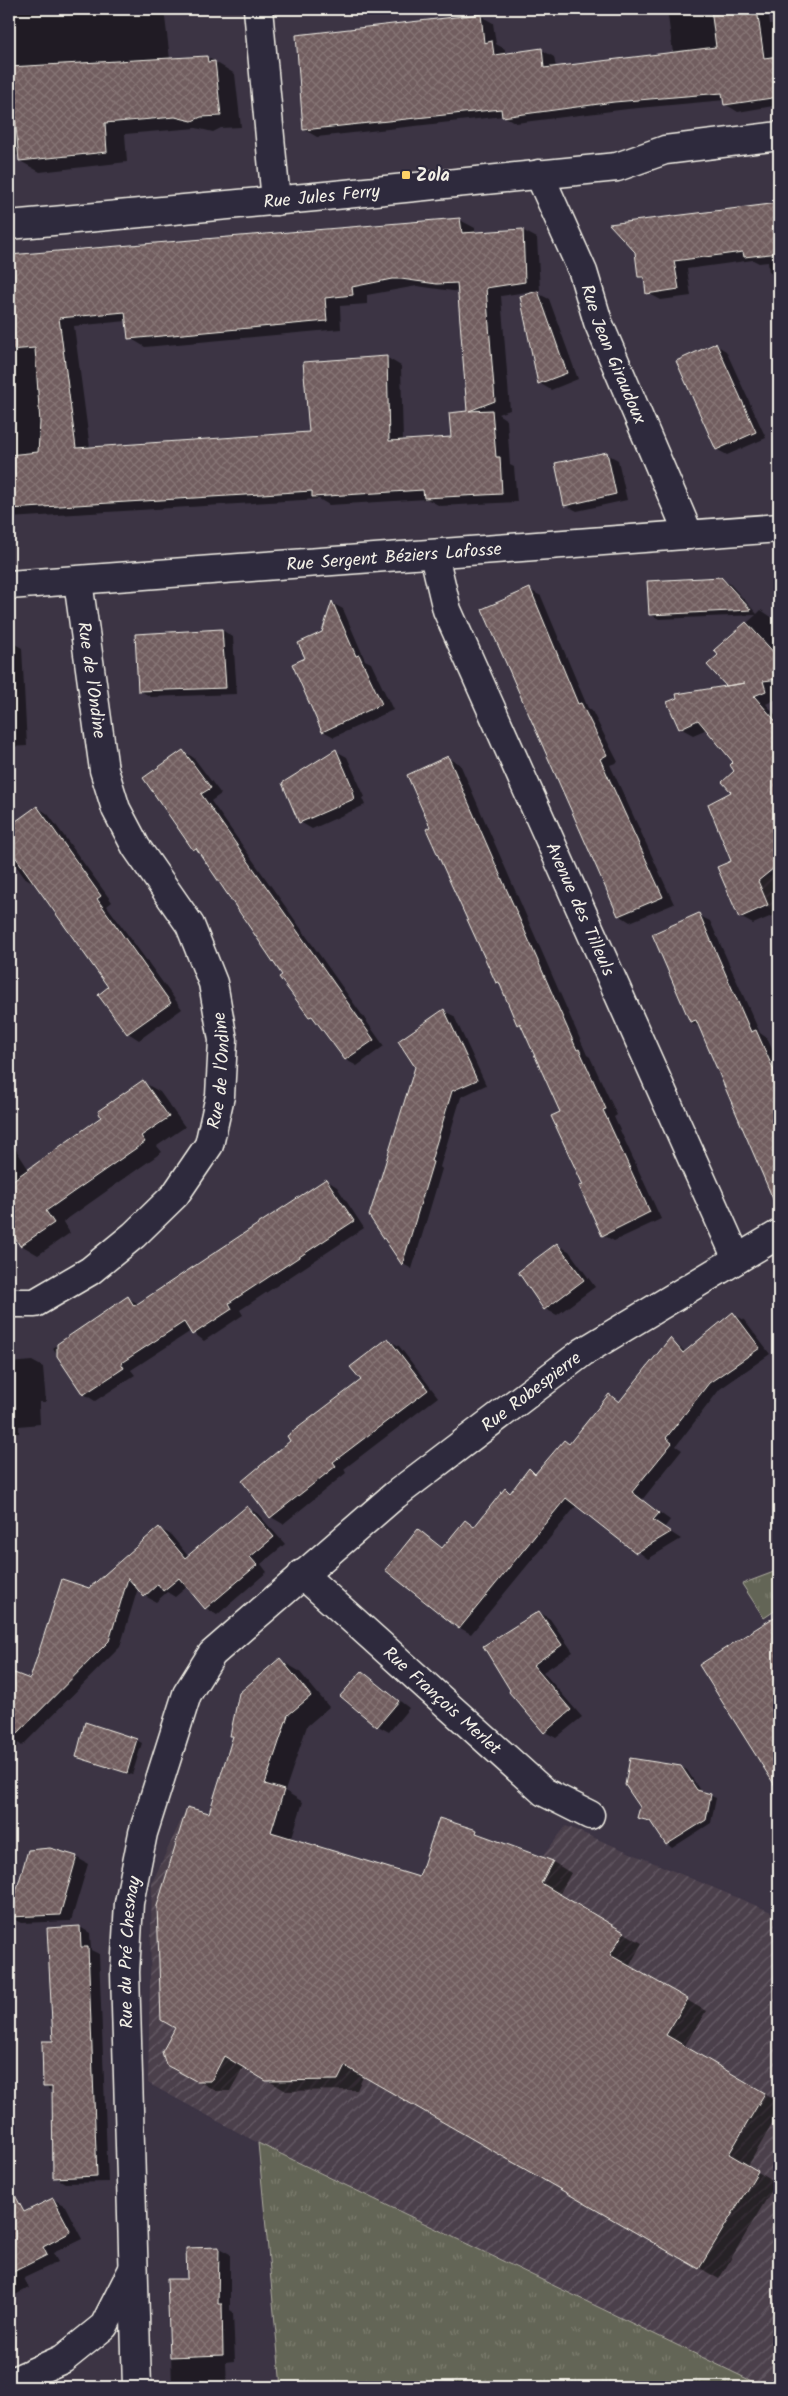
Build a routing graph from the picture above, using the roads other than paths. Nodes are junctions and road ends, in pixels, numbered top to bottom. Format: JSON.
{"nodes":[{"id":1,"x":258,"y":9,"type":"edge"},
{"id":2,"x":779,"y":136,"type":"edge"},
{"id":3,"x":539,"y":174,"type":"junction"},
{"id":4,"x":276,"y":201,"type":"junction"},
{"id":5,"x":9,"y":225,"type":"edge"},
{"id":6,"x":779,"y":528,"type":"edge"},
{"id":7,"x":689,"y":535,"type":"junction"},
{"id":8,"x":434,"y":555,"type":"junction"},
{"id":9,"x":78,"y":581,"type":"junction"},
{"id":10,"x":9,"y":585,"type":"edge"},
{"id":11,"x":779,"y":1234,"type":"edge"},
{"id":12,"x":737,"y":1260,"type":"junction"},
{"id":13,"x":9,"y":1304,"type":"edge"},
{"id":14,"x":302,"y":1574,"type":"junction"},
{"id":15,"x":590,"y":1815,"type":"dead end"},
{"id":16,"x":134,"y":2266,"type":"junction"},
{"id":17,"x":9,"y":2383,"type":"edge"},
{"id":18,"x":137,"y":2387,"type":"edge"}],
"edges":[{"from":1,"to":4,"type":"street"},
{"from":2,"to":3,"type":"street","name":"Rue Jules Ferry"},
{"from":3,"to":4,"type":"street","name":"Rue Jules Ferry"},
{"from":3,"to":7,"type":"street","name":"Rue Jean Giraudoux"},
{"from":4,"to":5,"type":"street","name":"Rue Jules Ferry"},
{"from":6,"to":7,"type":"street","name":"Rue Sergent Béziers Lafosse"},
{"from":7,"to":8,"type":"street","name":"Rue Sergent Béziers Lafosse"},
{"from":8,"to":9,"type":"street","name":"Rue Sergent Béziers Lafosse"},
{"from":8,"to":12,"type":"street","name":"Avenue des Tilleuls"},
{"from":9,"to":10,"type":"street","name":"Rue Sergent Béziers Lafosse"},
{"from":9,"to":13,"type":"street","name":"Rue de l'Ondine"},
{"from":11,"to":12,"type":"street","name":"Rue Robespierre"},
{"from":12,"to":14,"type":"street","name":"Rue Robespierre"},
{"from":14,"to":15,"type":"street","name":"Rue François Merlet"},
{"from":14,"to":16,"type":"street","name":"Rue du Pré Chesnay"},
{"from":16,"to":17,"type":"street"},
{"from":16,"to":18,"type":"street","name":"Rue du Pré Chesnay"}]}
